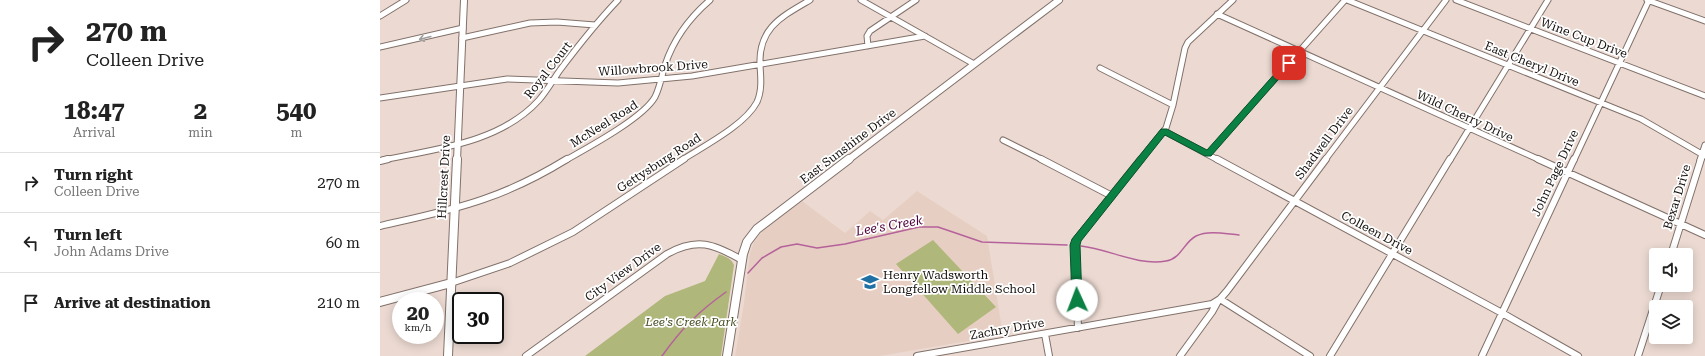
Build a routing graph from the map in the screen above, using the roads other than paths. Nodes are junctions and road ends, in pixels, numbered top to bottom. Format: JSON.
{"nodes":[{"id":1,"x":406,"y":0,"type":"edge"},
{"id":2,"x":464,"y":0,"type":"edge"},
{"id":3,"x":618,"y":0,"type":"edge"},
{"id":4,"x":710,"y":0,"type":"edge"},
{"id":5,"x":810,"y":0,"type":"edge"},
{"id":6,"x":861,"y":0,"type":"edge"},
{"id":7,"x":916,"y":0,"type":"edge"},
{"id":8,"x":1058,"y":0,"type":"edge"},
{"id":9,"x":1233,"y":0,"type":"edge"},
{"id":10,"x":1346,"y":0,"type":"edge"},
{"id":11,"x":1446,"y":0,"type":"edge"},
{"id":12,"x":1456,"y":0,"type":"edge"},
{"id":13,"x":1548,"y":0,"type":"edge"},
{"id":14,"x":1648,"y":0,"type":"edge"},
{"id":15,"x":1217,"y":14,"type":"junction"},
{"id":16,"x":380,"y":16,"type":"edge"},
{"id":17,"x":891,"y":17,"type":"junction"},
{"id":18,"x":1705,"y":21,"type":"edge"},
{"id":19,"x":595,"y":25,"type":"junction"},
{"id":20,"x":463,"y":28,"type":"junction"},
{"id":21,"x":1530,"y":28,"type":"junction"},
{"id":22,"x":1423,"y":31,"type":"junction"},
{"id":23,"x":925,"y":36,"type":"junction"},
{"id":24,"x":462,"y":38,"type":"junction"},
{"id":25,"x":868,"y":46,"type":"junction"},
{"id":26,"x":380,"y":47,"type":"edge"},
{"id":27,"x":1299,"y":51,"type":"junction"},
{"id":28,"x":1619,"y":62,"type":"junction"},
{"id":29,"x":974,"y":64,"type":"junction"},
{"id":30,"x":760,"y":65,"type":"junction"},
{"id":31,"x":1508,"y":65,"type":"junction"},
{"id":32,"x":1100,"y":68,"type":"dead end"},
{"id":33,"x":662,"y":79,"type":"junction"},
{"id":34,"x":554,"y":80,"type":"junction"},
{"id":35,"x":460,"y":85,"type":"junction"},
{"id":36,"x":1381,"y":88,"type":"junction"},
{"id":37,"x":1705,"y":96,"type":"edge"},
{"id":38,"x":380,"y":98,"type":"edge"},
{"id":39,"x":1600,"y":103,"type":"junction"},
{"id":40,"x":1173,"y":105,"type":"junction"},
{"id":41,"x":1469,"y":129,"type":"junction"},
{"id":42,"x":1164,"y":131,"type":"junction"},
{"id":43,"x":1002,"y":140,"type":"dead end"},
{"id":44,"x":457,"y":144,"type":"junction"},
{"id":45,"x":1705,"y":145,"type":"edge"},
{"id":46,"x":1208,"y":154,"type":"junction"},
{"id":47,"x":1704,"y":155,"type":"edge"},
{"id":48,"x":380,"y":161,"type":"edge"},
{"id":49,"x":1567,"y":173,"type":"junction"},
{"id":50,"x":1112,"y":196,"type":"junction"},
{"id":51,"x":1294,"y":201,"type":"junction"},
{"id":52,"x":454,"y":208,"type":"junction"},
{"id":53,"x":1680,"y":224,"type":"junction"},
{"id":54,"x":380,"y":226,"type":"edge"},
{"id":55,"x":1705,"y":235,"type":"edge"},
{"id":56,"x":1673,"y":248,"type":"edge"},
{"id":57,"x":1393,"y":254,"type":"junction"},
{"id":58,"x":742,"y":260,"type":"junction"},
{"id":59,"x":451,"y":283,"type":"junction"},
{"id":60,"x":1659,"y":292,"type":"edge"},
{"id":61,"x":1219,"y":300,"type":"junction"},
{"id":62,"x":380,"y":302,"type":"edge"},
{"id":63,"x":1502,"y":313,"type":"junction"},
{"id":64,"x":1078,"y":328,"type":"junction"},
{"id":65,"x":1045,"y":334,"type":"junction"},
{"id":66,"x":448,"y":356,"type":"edge"},
{"id":67,"x":526,"y":356,"type":"edge"},
{"id":68,"x":727,"y":356,"type":"edge"},
{"id":69,"x":917,"y":356,"type":"edge"},
{"id":70,"x":1049,"y":356,"type":"edge"},
{"id":71,"x":1180,"y":356,"type":"edge"},
{"id":72,"x":1310,"y":356,"type":"edge"},
{"id":73,"x":1330,"y":356,"type":"edge"},
{"id":74,"x":1482,"y":356,"type":"edge"},
{"id":75,"x":1578,"y":356,"type":"edge"},
{"id":76,"x":1638,"y":356,"type":"edge"}],
"edges":[{"from":1,"to":16,"type":"street"},
{"from":2,"to":20,"type":"street","name":"Hillcrest Drive"},
{"from":3,"to":19,"type":"street","name":"Royal Court"},
{"from":4,"to":33,"type":"street","name":"McNeel Road"},
{"from":5,"to":30,"type":"street","name":"Gettysburg Road"},
{"from":6,"to":17,"type":"street"},
{"from":7,"to":17,"type":"street"},
{"from":8,"to":29,"type":"street","name":"East Sunshine Drive"},
{"from":9,"to":15,"type":"street"},
{"from":10,"to":22,"type":"street","name":"East Cheryl Drive"},
{"from":10,"to":27,"type":"street"},
{"from":11,"to":22,"type":"street","name":"Shadwell Drive"},
{"from":12,"to":21,"type":"street","name":"Wine Cup Drive"},
{"from":13,"to":21,"type":"street"},
{"from":14,"to":18,"type":"street"},
{"from":14,"to":28,"type":"street","name":"John Page Drive"},
{"from":15,"to":27,"type":"street","name":"Wild Cherry Drive"},
{"from":15,"to":40,"type":"street"},
{"from":17,"to":23,"type":"street"},
{"from":17,"to":25,"type":"street"},
{"from":19,"to":24,"type":"street"},
{"from":19,"to":34,"type":"street","name":"Royal Court"},
{"from":20,"to":24,"type":"street","name":"Hillcrest Drive"},
{"from":20,"to":26,"type":"street","one_way":true},
{"from":21,"to":28,"type":"street","name":"Wine Cup Drive"},
{"from":21,"to":31,"type":"street"},
{"from":22,"to":31,"type":"street","name":"East Cheryl Drive"},
{"from":22,"to":36,"type":"street","name":"Shadwell Drive"},
{"from":23,"to":25,"type":"street","name":"Willowbrook Drive"},
{"from":23,"to":29,"type":"street"},
{"from":24,"to":35,"type":"street","name":"Hillcrest Drive"},
{"from":25,"to":30,"type":"street","name":"Willowbrook Drive"},
{"from":27,"to":36,"type":"street","name":"Wild Cherry Drive"},
{"from":27,"to":46,"type":"street"},
{"from":28,"to":37,"type":"street","name":"Wine Cup Drive"},
{"from":28,"to":39,"type":"street","name":"John Page Drive"},
{"from":29,"to":58,"type":"street","name":"East Sunshine Drive"},
{"from":30,"to":33,"type":"street","name":"Willowbrook Drive"},
{"from":30,"to":59,"type":"street","name":"Gettysburg Road"},
{"from":31,"to":39,"type":"street","name":"East Cheryl Drive"},
{"from":31,"to":41,"type":"street"},
{"from":32,"to":40,"type":"street"},
{"from":33,"to":34,"type":"street","name":"Willowbrook Drive"},
{"from":33,"to":52,"type":"street","name":"McNeel Road"},
{"from":34,"to":35,"type":"street","name":"Willowbrook Drive"},
{"from":34,"to":44,"type":"street","name":"Royal Court"},
{"from":35,"to":38,"type":"street","name":"Willowbrook Drive"},
{"from":35,"to":44,"type":"street","name":"Hillcrest Drive"},
{"from":36,"to":41,"type":"street","name":"Wild Cherry Drive"},
{"from":36,"to":51,"type":"street","name":"Shadwell Drive"},
{"from":39,"to":47,"type":"street","name":"East Cheryl Drive"},
{"from":39,"to":49,"type":"street","name":"John Page Drive"},
{"from":40,"to":42,"type":"street"},
{"from":41,"to":49,"type":"street","name":"Wild Cherry Drive"},
{"from":41,"to":57,"type":"street"},
{"from":42,"to":46,"type":"street","name":"Colleen Drive"},
{"from":42,"to":50,"type":"street"},
{"from":43,"to":50,"type":"street"},
{"from":44,"to":48,"type":"street","name":"Royal Court"},
{"from":44,"to":52,"type":"street","name":"Hillcrest Drive"},
{"from":45,"to":47,"type":"street","name":"Bexar Drive"},
{"from":46,"to":51,"type":"street","name":"Colleen Drive"},
{"from":47,"to":53,"type":"street","name":"Bexar Drive"},
{"from":49,"to":53,"type":"street","name":"Wild Cherry Drive"},
{"from":49,"to":63,"type":"street","name":"John Page Drive"},
{"from":50,"to":64,"type":"street"},
{"from":51,"to":57,"type":"street","name":"Colleen Drive"},
{"from":51,"to":61,"type":"street","name":"Shadwell Drive"},
{"from":52,"to":54,"type":"street","name":"McNeel Road"},
{"from":52,"to":59,"type":"street","name":"Hillcrest Drive"},
{"from":53,"to":55,"type":"street","name":"Wild Cherry Drive"},
{"from":53,"to":56,"type":"street","name":"Bexar Drive"},
{"from":57,"to":63,"type":"street","name":"Colleen Drive"},
{"from":57,"to":73,"type":"street"},
{"from":58,"to":67,"type":"street","name":"City View Drive"},
{"from":58,"to":68,"type":"street","name":"East Sunshine Drive"},
{"from":59,"to":62,"type":"street"},
{"from":59,"to":66,"type":"street","name":"Hillcrest Drive"},
{"from":60,"to":76,"type":"street"},
{"from":61,"to":64,"type":"street","name":"Zachry Drive"},
{"from":61,"to":71,"type":"street","name":"Shadwell Drive"},
{"from":61,"to":72,"type":"street"},
{"from":63,"to":74,"type":"street","name":"John Page Drive"},
{"from":63,"to":75,"type":"street","name":"Colleen Drive"},
{"from":64,"to":65,"type":"street","name":"Zachry Drive"},
{"from":65,"to":69,"type":"street","name":"Zachry Drive"},
{"from":65,"to":70,"type":"street"}]}
